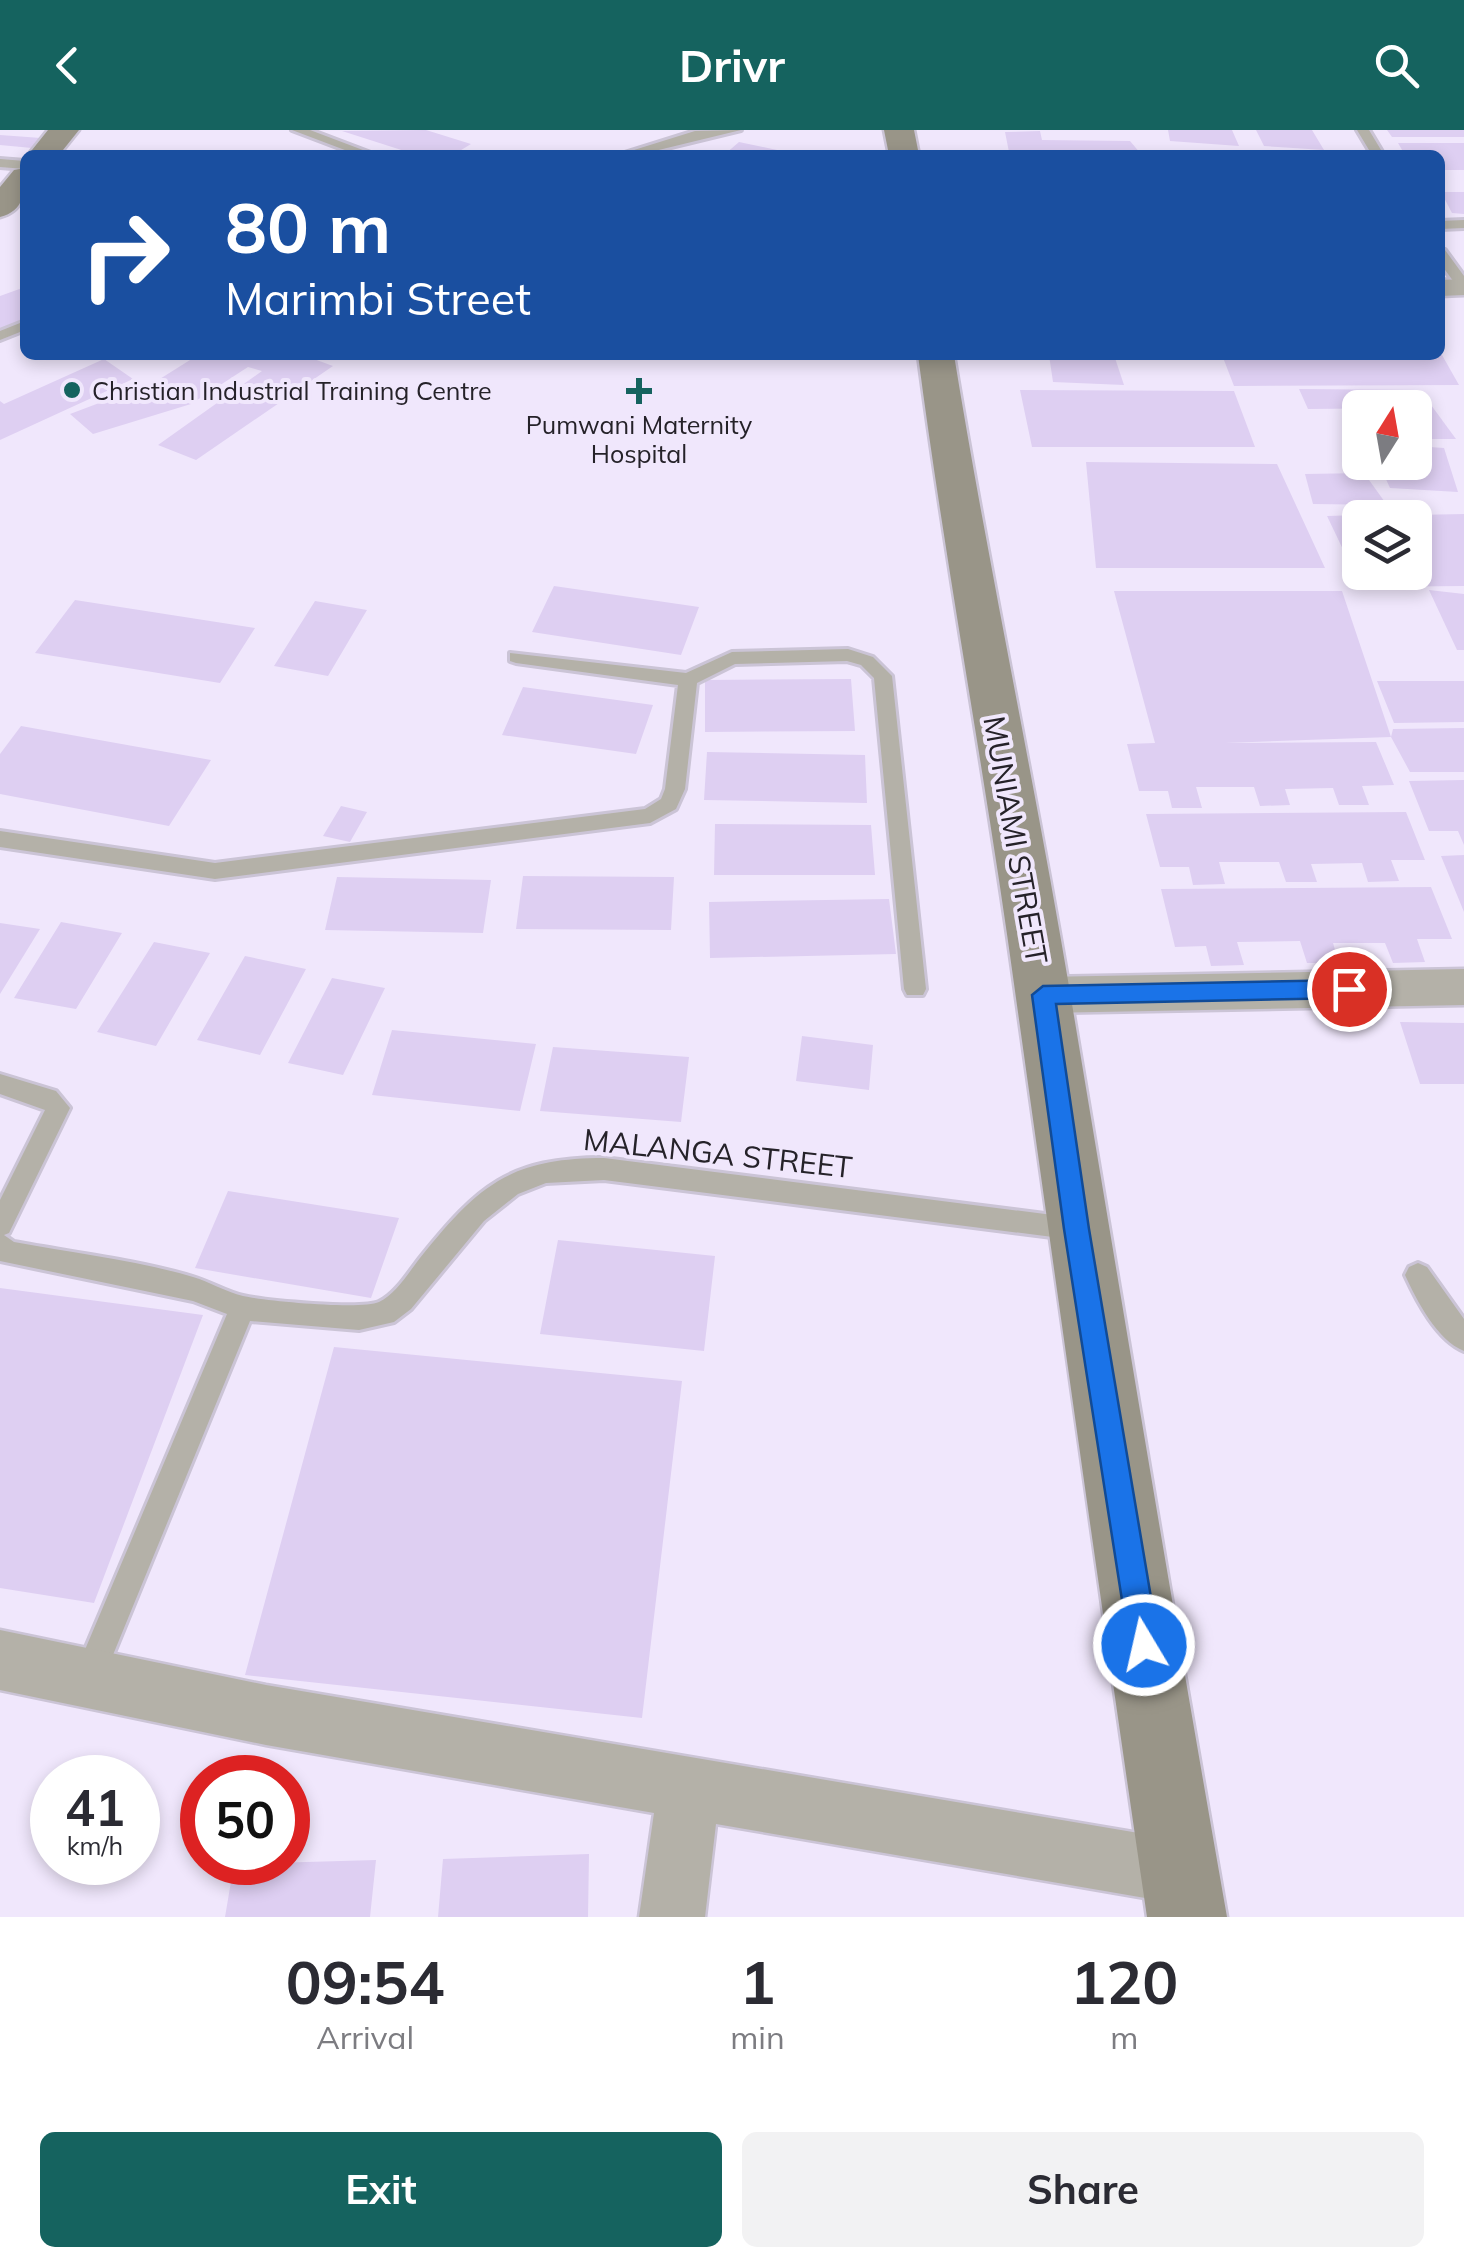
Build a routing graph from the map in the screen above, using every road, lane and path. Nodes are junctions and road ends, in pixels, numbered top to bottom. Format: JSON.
{"nodes":[{"id":1,"x":64,"y":130,"type":"edge"},
{"id":2,"x":298,"y":130,"type":"edge"},
{"id":3,"x":735,"y":130,"type":"edge"},
{"id":4,"x":47,"y":150,"type":"edge"},
{"id":5,"x":356,"y":150,"type":"edge"},
{"id":6,"x":642,"y":150,"type":"edge"},
{"id":7,"x":20,"y":183,"type":"edge"},
{"id":8,"x":0,"y":207,"type":"edge"},
{"id":9,"x":1445,"y":260,"type":"edge"},
{"id":10,"x":1464,"y":286,"type":"edge"},
{"id":11,"x":937,"y":360,"type":"edge"},
{"id":12,"x":516,"y":657,"type":"dead end"},
{"id":13,"x":688,"y":680,"type":"junction"},
{"id":14,"x":0,"y":839,"type":"edge"},
{"id":15,"x":1464,"y":987,"type":"edge"},
{"id":16,"x":915,"y":989,"type":"dead end"},
{"id":17,"x":1043,"y":995,"type":"junction"},
{"id":18,"x":0,"y":1084,"type":"edge"},
{"id":19,"x":0,"y":1226,"type":"edge"},
{"id":20,"x":1076,"y":1229,"type":"junction"},
{"id":21,"x":0,"y":1245,"type":"edge"},
{"id":22,"x":1418,"y":1275,"type":"dead end"},
{"id":23,"x":242,"y":1308,"type":"junction"},
{"id":24,"x":1464,"y":1338,"type":"edge"},
{"id":25,"x":0,"y":1660,"type":"edge"},
{"id":26,"x":88,"y":1678,"type":"junction"},
{"id":27,"x":690,"y":1787,"type":"junction"},
{"id":28,"x":1184,"y":1894,"type":"edge"},
{"id":29,"x":672,"y":1917,"type":"edge"}],
"edges":[{"from":1,"to":4,"type":"main road"},
{"from":2,"to":5,"type":"lane"},
{"from":3,"to":6,"type":"lane"},
{"from":7,"to":8,"type":"main road"},
{"from":9,"to":10,"type":"lane"},
{"from":11,"to":17,"type":"main road","name":"MUNIAMI STREET"},
{"from":12,"to":13,"type":"lane"},
{"from":13,"to":14,"type":"lane"},
{"from":13,"to":16,"type":"lane"},
{"from":15,"to":17,"type":"street"},
{"from":17,"to":20,"type":"main road","name":"MUNIAMI STREET"},
{"from":18,"to":19,"type":"lane"},
{"from":20,"to":23,"type":"lane","name":"MALANGA STREET"},
{"from":20,"to":28,"type":"main road","name":"MUNIAMI STREET"},
{"from":21,"to":23,"type":"lane","name":"MALANGA STREET"},
{"from":22,"to":24,"type":"lane"},
{"from":23,"to":26,"type":"lane"},
{"from":25,"to":26,"type":"street"},
{"from":26,"to":27,"type":"street"},
{"from":27,"to":28,"type":"street"},
{"from":27,"to":29,"type":"street"}]}
